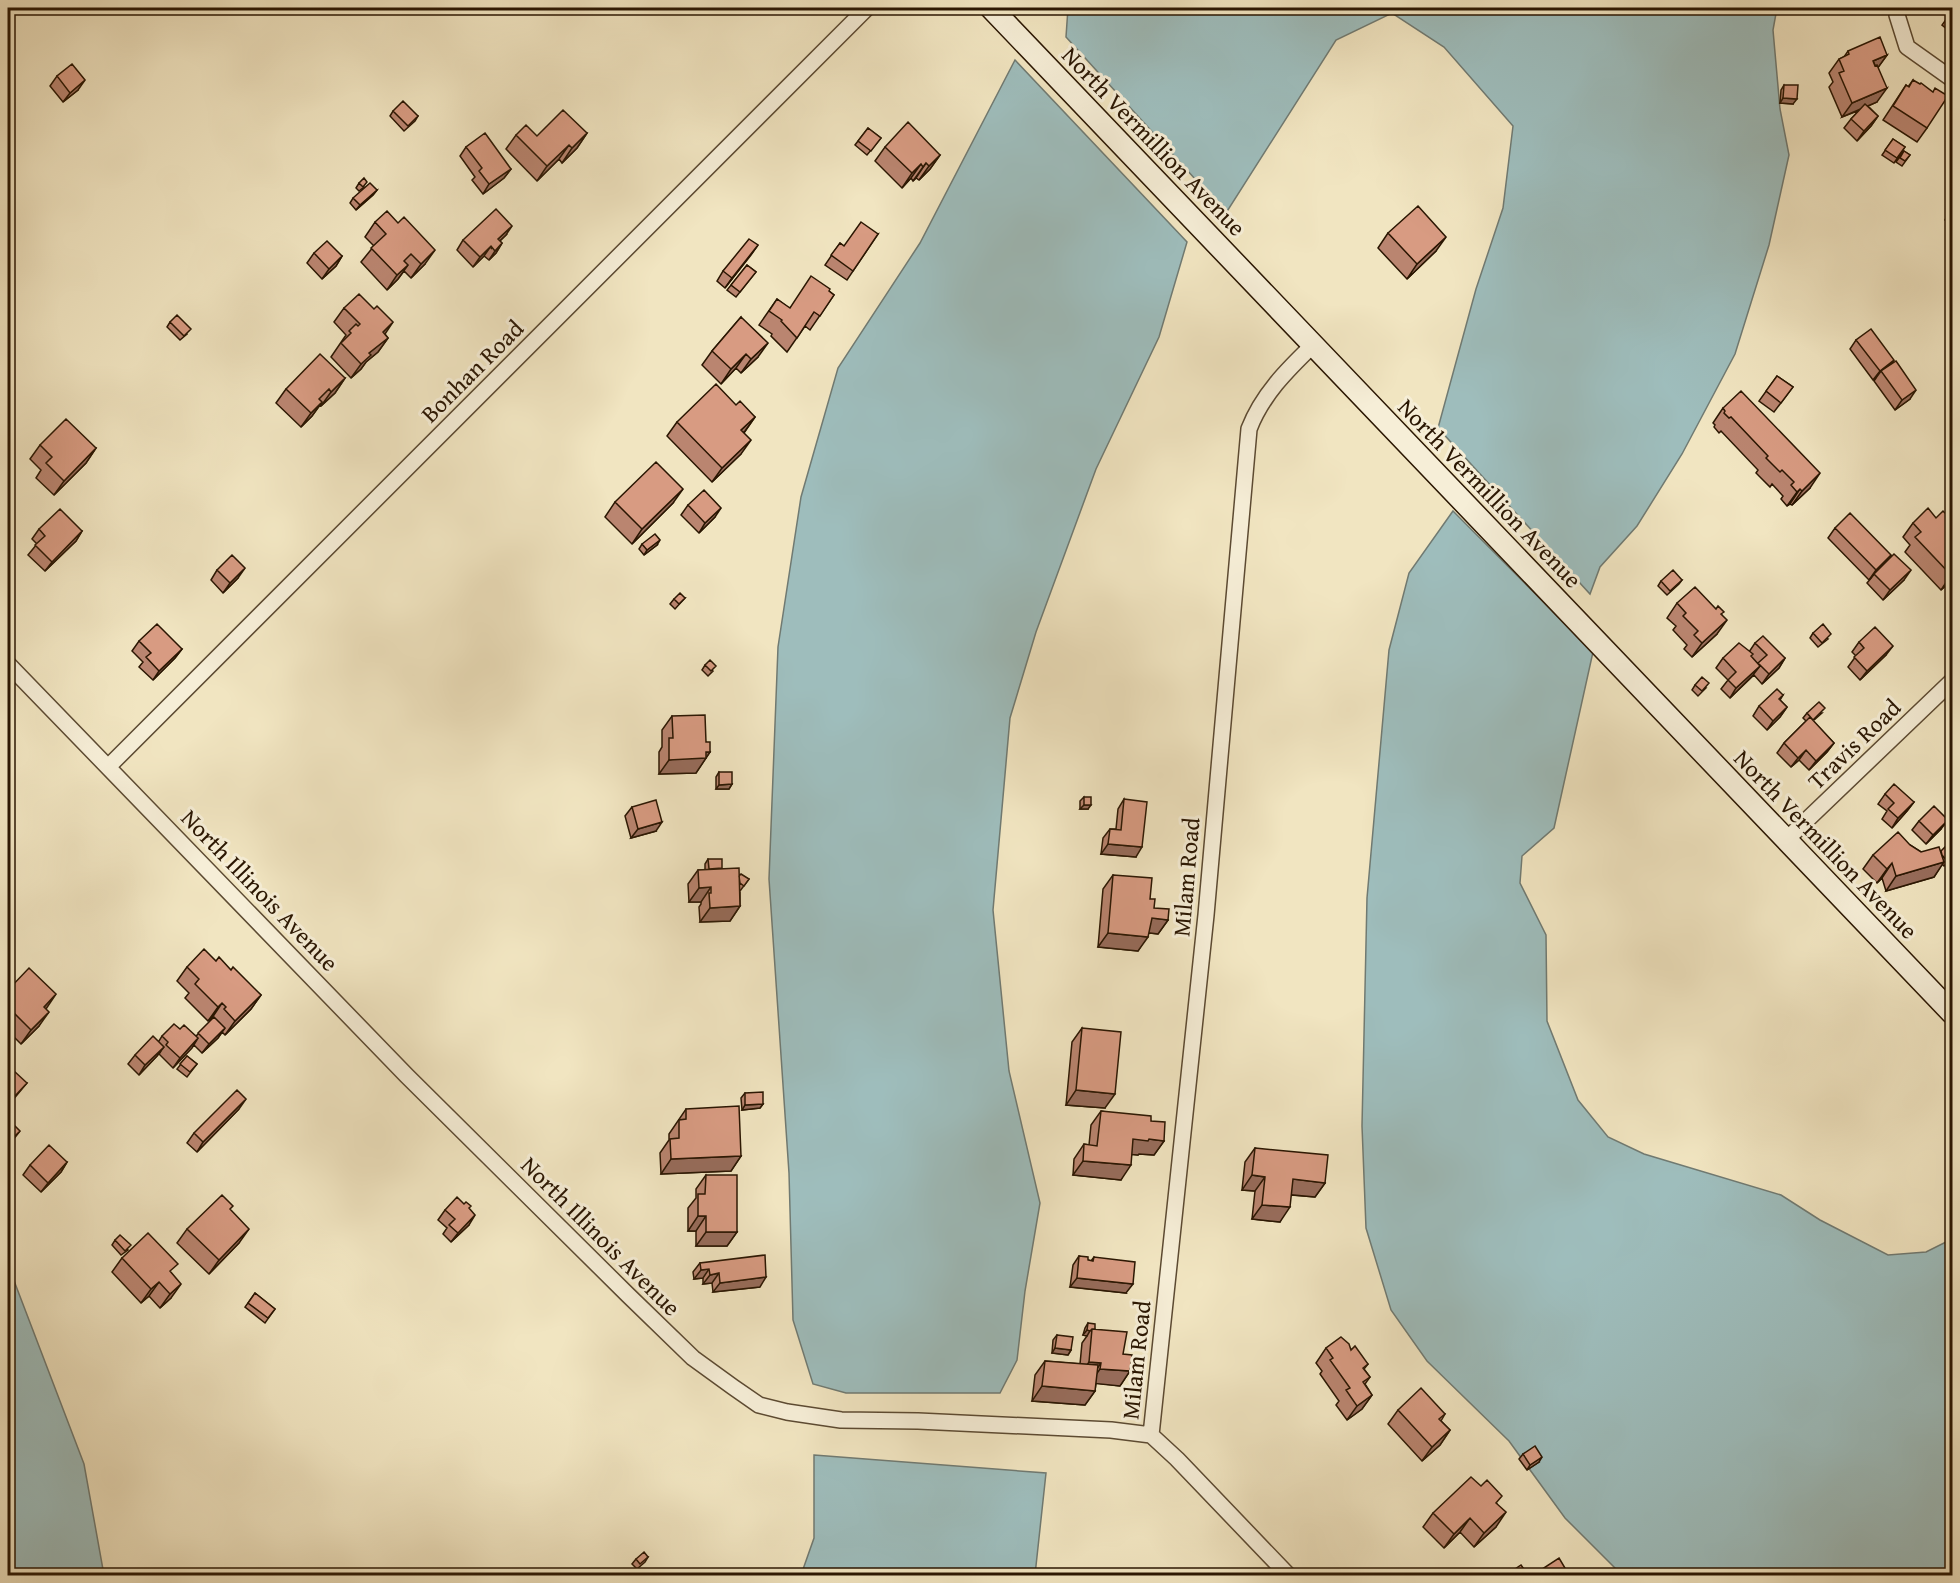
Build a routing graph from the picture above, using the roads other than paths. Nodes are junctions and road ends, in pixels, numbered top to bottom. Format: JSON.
{"nodes":[{"id":1,"x":867,"y":8,"type":"edge"},
{"id":2,"x":991,"y":8,"type":"edge"},
{"id":3,"x":1898,"y":8,"type":"edge"},
{"id":4,"x":1953,"y":79,"type":"edge"},
{"id":5,"x":1313,"y":345,"type":"junction"},
{"id":6,"x":8,"y":664,"type":"edge"},
{"id":7,"x":1953,"y":681,"type":"edge"},
{"id":8,"x":108,"y":767,"type":"junction"},
{"id":9,"x":1786,"y":840,"type":"junction"},
{"id":10,"x":1953,"y":1012,"type":"edge"},
{"id":11,"x":1150,"y":1435,"type":"junction"},
{"id":12,"x":1289,"y":1575,"type":"edge"}],
"edges":[{"from":1,"to":8,"type":"street","name":"Bonhan Road"},
{"from":2,"to":5,"type":"street","name":"North Vermillion Avenue"},
{"from":3,"to":4,"type":"street"},
{"from":5,"to":9,"type":"street","name":"North Vermillion Avenue"},
{"from":5,"to":11,"type":"street","name":"Milam Road"},
{"from":6,"to":8,"type":"street","name":"North Illinois Avenue"},
{"from":7,"to":9,"type":"street","name":"Travis Road"},
{"from":8,"to":11,"type":"street","name":"North Illinois Avenue"},
{"from":9,"to":10,"type":"street","name":"North Vermillion Avenue"},
{"from":11,"to":12,"type":"street"}]}
